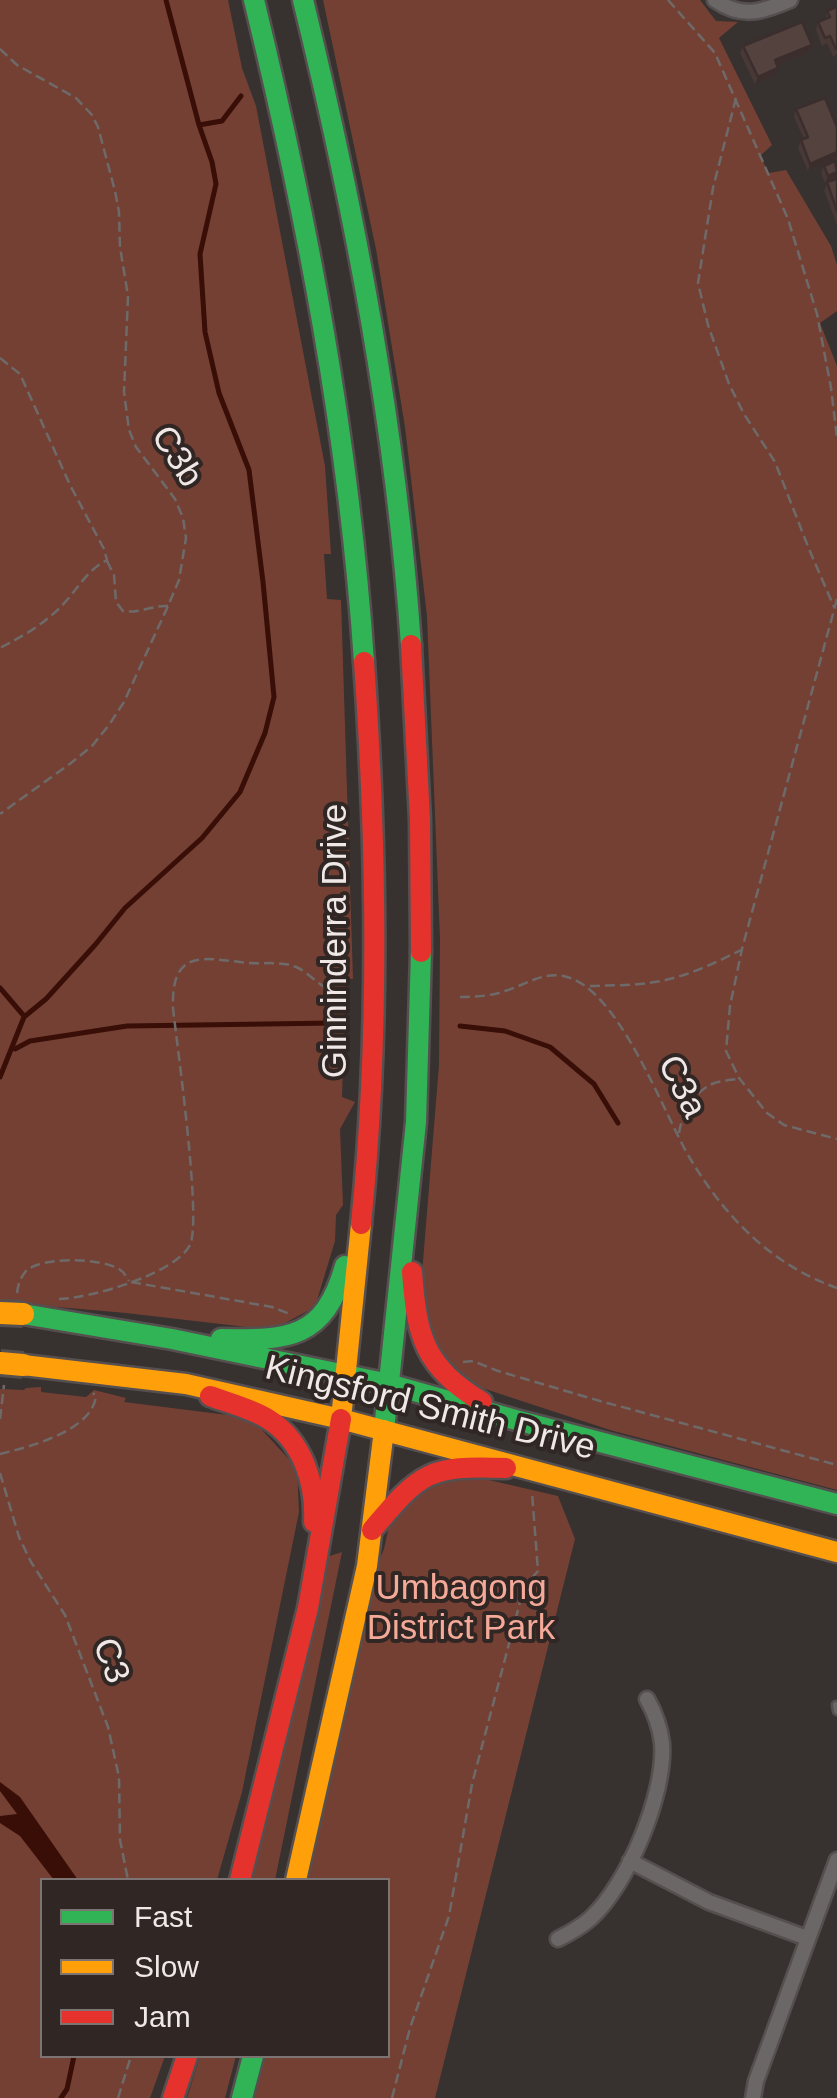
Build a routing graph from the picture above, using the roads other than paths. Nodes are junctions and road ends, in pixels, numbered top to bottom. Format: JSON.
{"nodes":[{"id":1,"x":254,"y":0,"type":"edge"},
{"id":2,"x":303,"y":0,"type":"edge"},
{"id":3,"x":715,"y":0,"type":"edge"},
{"id":4,"x":790,"y":0,"type":"edge"},
{"id":5,"x":366,"y":1179,"type":"junction"},
{"id":6,"x":408,"y":1203,"type":"junction"},
{"id":7,"x":12,"y":1314,"type":"edge"},
{"id":8,"x":172,"y":1339,"type":"junction"},
{"id":9,"x":11,"y":1364,"type":"edge"},
{"id":10,"x":344,"y":1375,"type":"junction"},
{"id":11,"x":186,"y":1384,"type":"junction"},
{"id":12,"x":389,"y":1384,"type":"junction"},
{"id":13,"x":340,"y":1419,"type":"junction"},
{"id":14,"x":516,"y":1420,"type":"junction"},
{"id":15,"x":384,"y":1430,"type":"junction"},
{"id":16,"x":530,"y":1469,"type":"junction"},
{"id":17,"x":837,"y":1504,"type":"edge"},
{"id":18,"x":372,"y":1530,"type":"junction"},
{"id":19,"x":837,"y":1552,"type":"edge"},
{"id":20,"x":308,"y":1608,"type":"junction"},
{"id":21,"x":648,"y":1699,"type":"dead end"},
{"id":22,"x":837,"y":1860,"type":"edge"},
{"id":23,"x":630,"y":1861,"type":"junction"},
{"id":24,"x":240,"y":1878,"type":"edge"},
{"id":25,"x":296,"y":1878,"type":"edge"},
{"id":26,"x":807,"y":1938,"type":"junction"},
{"id":27,"x":558,"y":1939,"type":"dead end"},
{"id":28,"x":186,"y":2058,"type":"edge"},
{"id":29,"x":252,"y":2058,"type":"edge"},
{"id":30,"x":173,"y":2098,"type":"edge"},
{"id":31,"x":242,"y":2098,"type":"edge"},
{"id":32,"x":753,"y":2098,"type":"edge"}],
"edges":[{"from":1,"to":5,"type":"main road","name":"Ginninderra Drive"},
{"from":2,"to":6,"type":"main road"},
{"from":3,"to":4,"type":"street"},
{"from":5,"to":8,"type":"main road"},
{"from":5,"to":10,"type":"main road","name":"Ginninderra Drive"},
{"from":6,"to":12,"type":"main road"},
{"from":6,"to":14,"type":"main road"},
{"from":7,"to":8,"type":"main road","name":"Kingsford Smith Drive"},
{"from":8,"to":10,"type":"main road","name":"Kingsford Smith Drive"},
{"from":9,"to":11,"type":"main road","name":"Kingsford Smith Drive"},
{"from":10,"to":12,"type":"main road","name":"Kingsford Smith Drive"},
{"from":10,"to":13,"type":"main road","name":"Ginninderra Drive"},
{"from":11,"to":13,"type":"main road","name":"Kingsford Smith Drive"},
{"from":11,"to":20,"type":"main road"},
{"from":12,"to":14,"type":"main road","name":"Kingsford Smith Drive"},
{"from":12,"to":15,"type":"main road"},
{"from":13,"to":15,"type":"main road","name":"Kingsford Smith Drive"},
{"from":13,"to":20,"type":"main road","name":"Ginninderra Drive"},
{"from":14,"to":17,"type":"main road","name":"Kingsford Smith Drive"},
{"from":15,"to":16,"type":"main road","name":"Kingsford Smith Drive"},
{"from":15,"to":18,"type":"main road"},
{"from":16,"to":18,"type":"main road"},
{"from":16,"to":19,"type":"main road","name":"Kingsford Smith Drive"},
{"from":18,"to":25,"type":"main road"},
{"from":20,"to":24,"type":"main road","name":"Ginninderra Drive"},
{"from":21,"to":23,"type":"street"},
{"from":22,"to":26,"type":"street"},
{"from":23,"to":26,"type":"street"},
{"from":23,"to":27,"type":"street"},
{"from":26,"to":32,"type":"street"},
{"from":28,"to":30,"type":"main road"},
{"from":29,"to":31,"type":"main road"}]}
